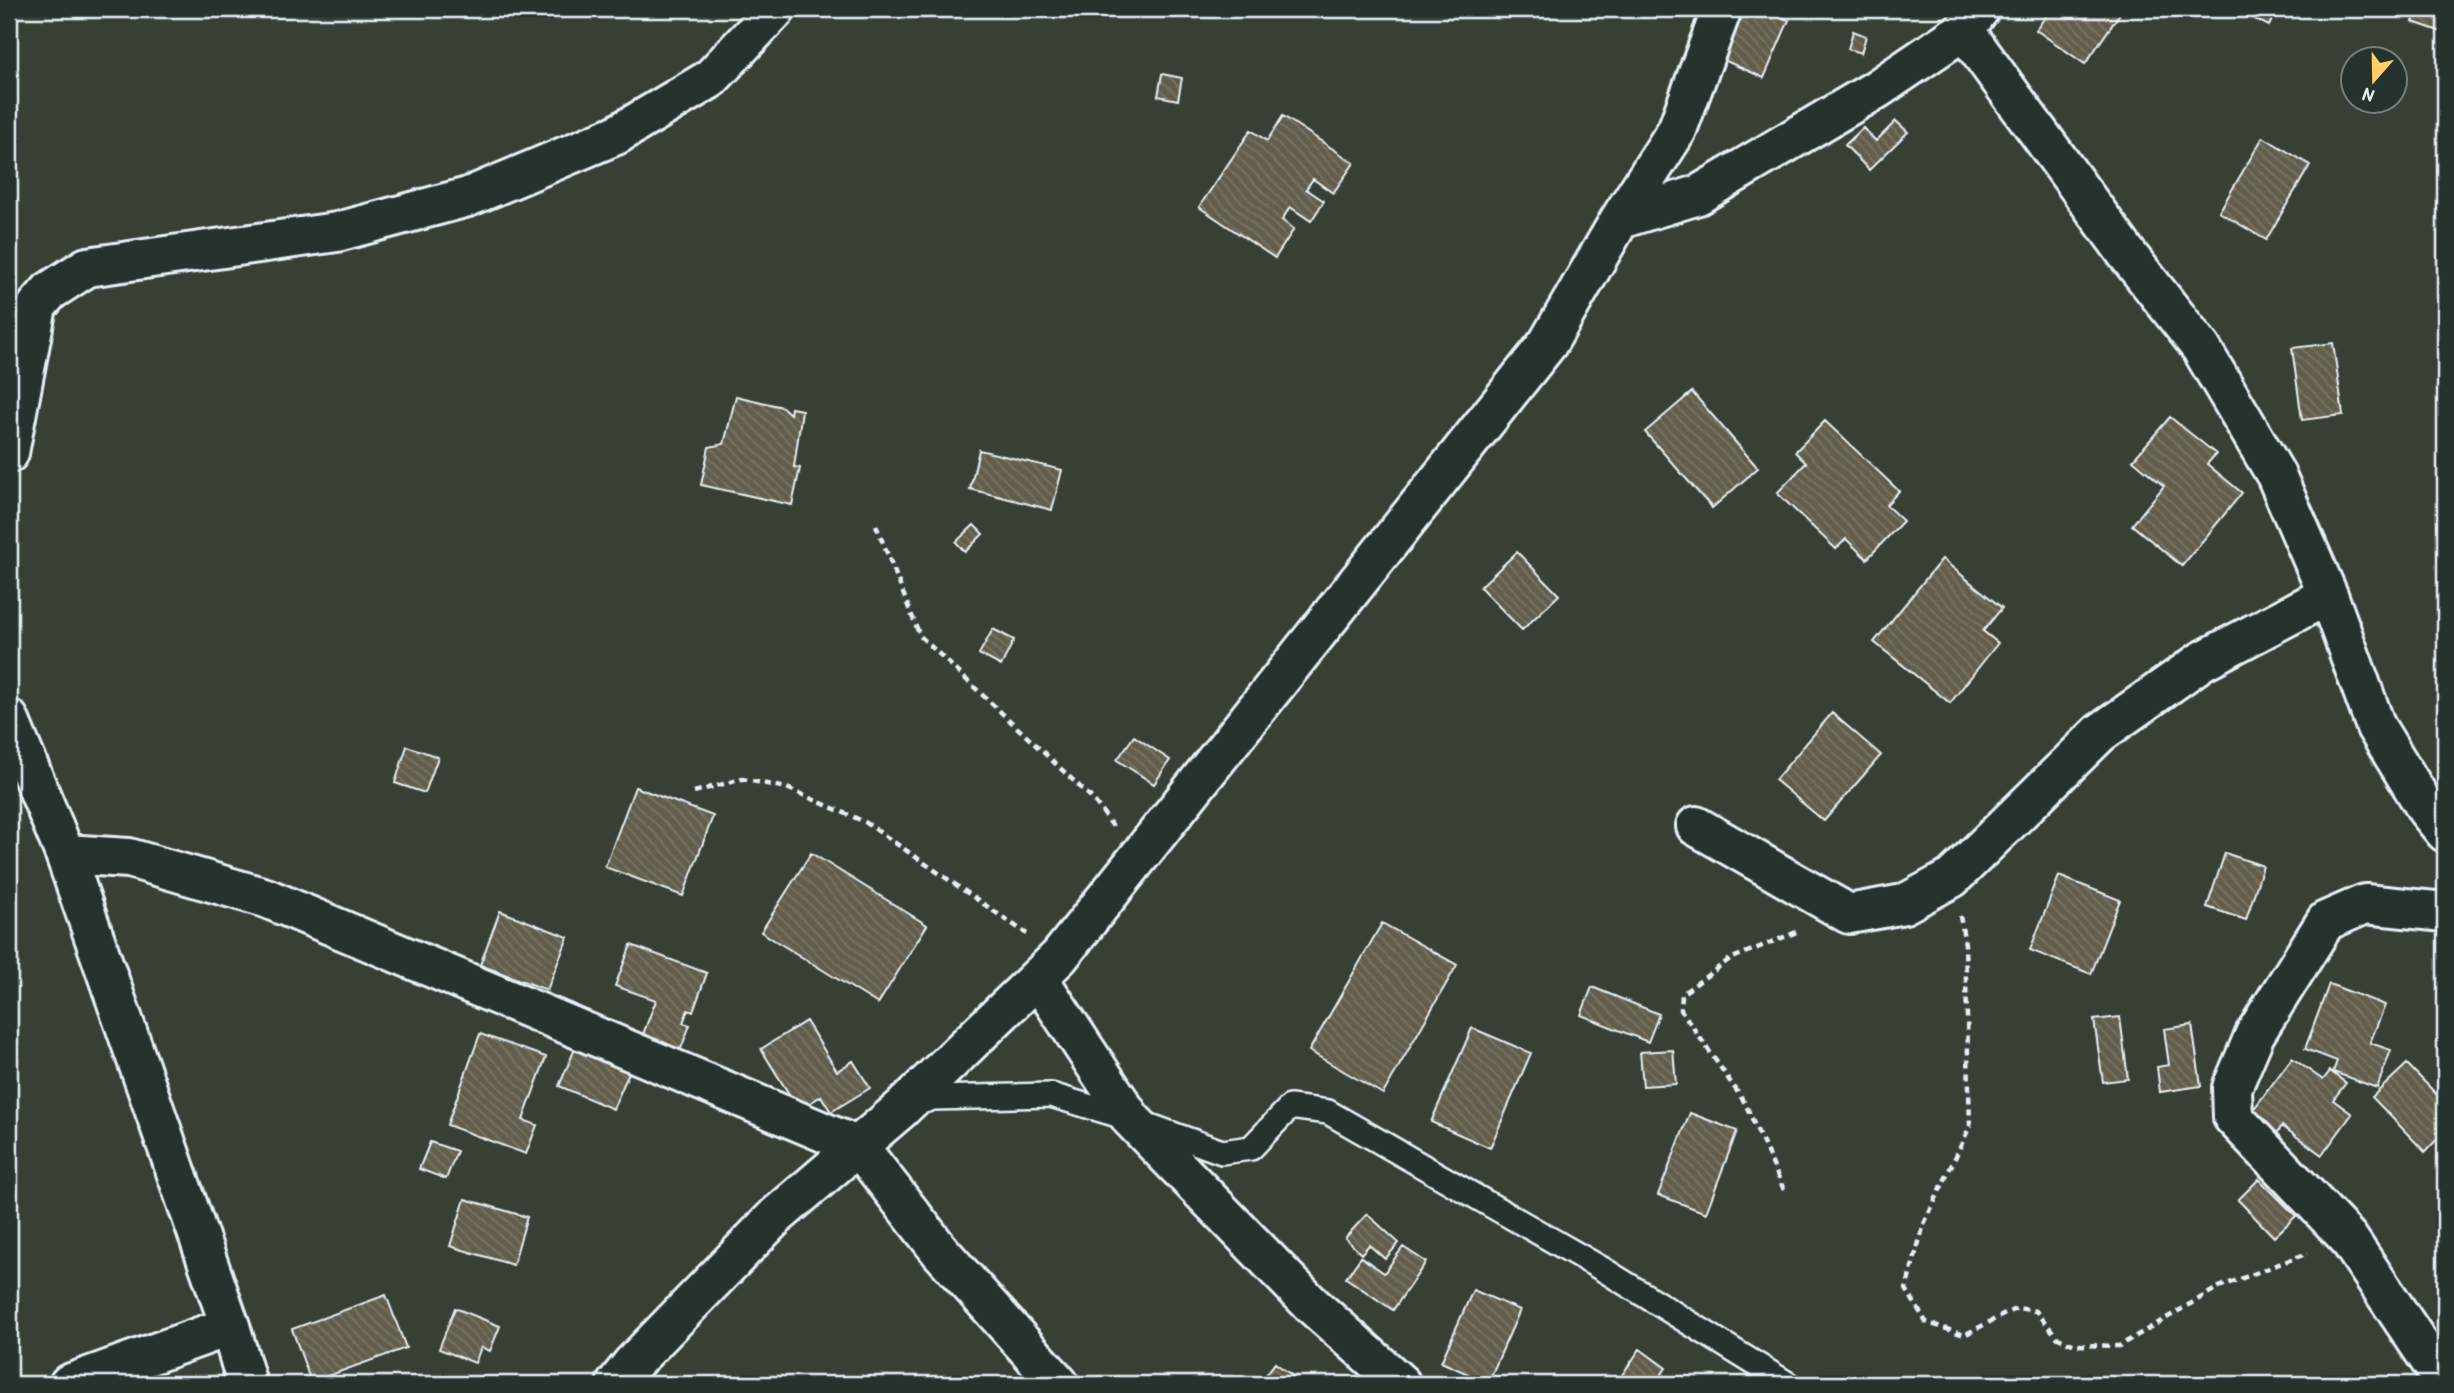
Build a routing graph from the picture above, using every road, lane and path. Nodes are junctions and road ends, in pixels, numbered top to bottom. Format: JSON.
{"nodes":[{"id":1,"x":776,"y":9,"type":"edge"},
{"id":2,"x":1722,"y":9,"type":"edge"},
{"id":3,"x":1972,"y":19,"type":"edge"},
{"id":4,"x":1620,"y":219,"type":"junction"},
{"id":5,"x":9,"y":453,"type":"edge"},
{"id":6,"x":876,"y":525,"type":"dead end"},
{"id":7,"x":2328,"y":595,"type":"junction"},
{"id":8,"x":9,"y":719,"type":"edge"},
{"id":9,"x":694,"y":792,"type":"dead end"},
{"id":10,"x":1696,"y":826,"type":"dead end"},
{"id":11,"x":2445,"y":832,"type":"edge"},
{"id":12,"x":65,"y":854,"type":"junction"},
{"id":13,"x":1137,"y":860,"type":"junction"},
{"id":14,"x":1952,"y":878,"type":"junction"},
{"id":15,"x":2445,"y":912,"type":"edge"},
{"id":16,"x":1849,"y":914,"type":"junction"},
{"id":17,"x":1048,"y":968,"type":"junction"},
{"id":18,"x":901,"y":1109,"type":"junction"},
{"id":19,"x":1131,"y":1119,"type":"junction"},
{"id":20,"x":859,"y":1147,"type":"junction"},
{"id":21,"x":1784,"y":1191,"type":"dead end"},
{"id":22,"x":2348,"y":1238,"type":"junction"},
{"id":23,"x":230,"y":1326,"type":"junction"},
{"id":24,"x":2445,"y":1382,"type":"edge"},
{"id":25,"x":69,"y":1384,"type":"edge"},
{"id":26,"x":247,"y":1384,"type":"edge"},
{"id":27,"x":617,"y":1384,"type":"edge"},
{"id":28,"x":1059,"y":1384,"type":"edge"},
{"id":29,"x":1401,"y":1384,"type":"edge"},
{"id":30,"x":1788,"y":1384,"type":"edge"}],
"edges":[{"from":1,"to":5,"type":"street"},
{"from":2,"to":4,"type":"street"},
{"from":3,"to":4,"type":"street"},
{"from":3,"to":7,"type":"street"},
{"from":4,"to":13,"type":"street"},
{"from":6,"to":13,"type":"path"},
{"from":7,"to":11,"type":"street"},
{"from":7,"to":14,"type":"street"},
{"from":8,"to":12,"type":"street"},
{"from":9,"to":17,"type":"path"},
{"from":10,"to":16,"type":"street"},
{"from":12,"to":20,"type":"street"},
{"from":12,"to":23,"type":"street"},
{"from":13,"to":17,"type":"street"},
{"from":14,"to":16,"type":"street"},
{"from":14,"to":22,"type":"path"},
{"from":15,"to":22,"type":"street"},
{"from":16,"to":21,"type":"path"},
{"from":17,"to":18,"type":"street"},
{"from":17,"to":19,"type":"street"},
{"from":18,"to":19,"type":"lane"},
{"from":18,"to":20,"type":"street"},
{"from":19,"to":29,"type":"street"},
{"from":19,"to":30,"type":"lane"},
{"from":20,"to":27,"type":"street"},
{"from":20,"to":28,"type":"street"},
{"from":22,"to":24,"type":"street"},
{"from":23,"to":25,"type":"street"},
{"from":23,"to":26,"type":"street"}]}
